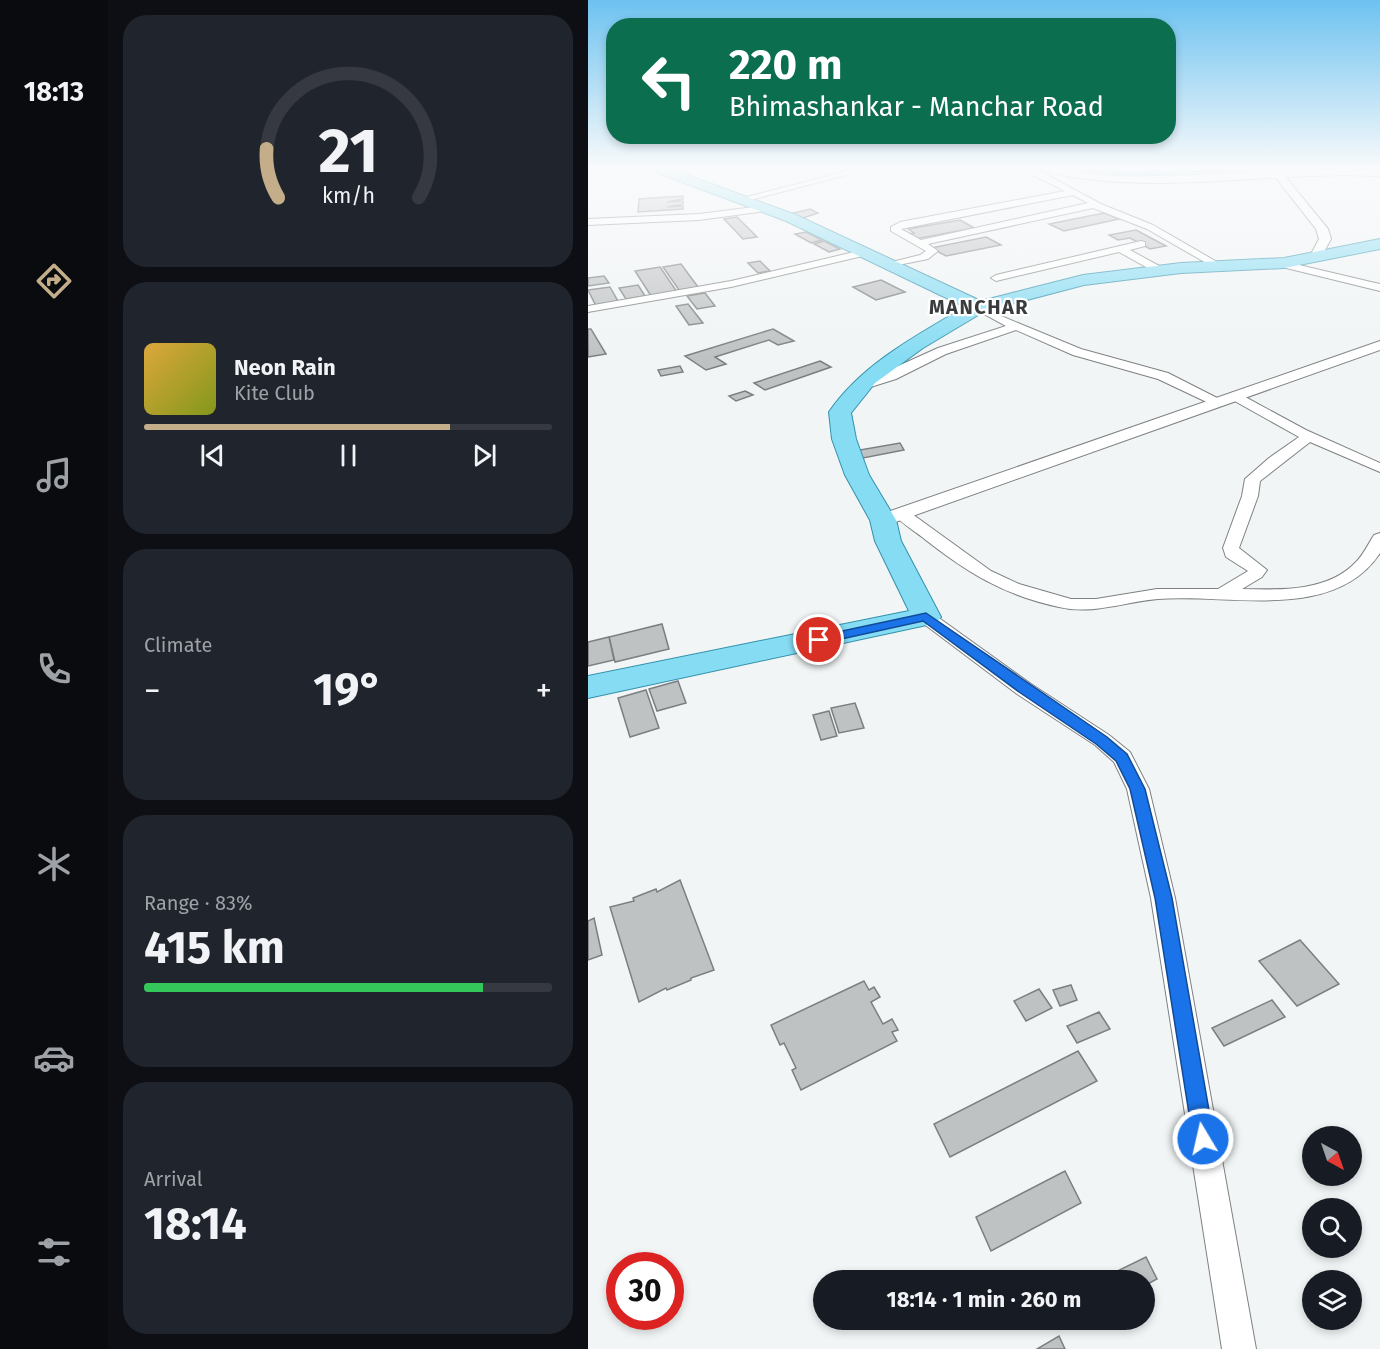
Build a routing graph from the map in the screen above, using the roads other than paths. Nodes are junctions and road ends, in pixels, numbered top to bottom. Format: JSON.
{"nodes":[{"id":1,"x":822,"y":232,"type":"edge"},
{"id":2,"x":899,"y":232,"type":"edge"},
{"id":3,"x":971,"y":232,"type":"edge"},
{"id":4,"x":1159,"y":232,"type":"edge"},
{"id":5,"x":1323,"y":232,"type":"edge"},
{"id":6,"x":920,"y":243,"type":"junction"},
{"id":7,"x":1141,"y":244,"type":"dead end"},
{"id":8,"x":1380,"y":244,"type":"edge"},
{"id":9,"x":1121,"y":249,"type":"junction"},
{"id":10,"x":867,"y":252,"type":"junction"},
{"id":11,"x":1323,"y":255,"type":"junction"},
{"id":12,"x":1070,"y":261,"type":"junction"},
{"id":13,"x":1278,"y":263,"type":"junction"},
{"id":14,"x":892,"y":265,"type":"junction"},
{"id":15,"x":1219,"y":266,"type":"junction"},
{"id":16,"x":1158,"y":270,"type":"junction"},
{"id":17,"x":1102,"y":277,"type":"junction"},
{"id":18,"x":996,"y":278,"type":"dead end"},
{"id":19,"x":1380,"y":288,"type":"edge"},
{"id":20,"x":979,"y":307,"type":"junction"},
{"id":21,"x":588,"y":309,"type":"edge"},
{"id":22,"x":1018,"y":326,"type":"junction"},
{"id":23,"x":1380,"y":345,"type":"edge"},
{"id":24,"x":861,"y":386,"type":"junction"},
{"id":25,"x":1236,"y":396,"type":"junction"},
{"id":26,"x":1218,"y":402,"type":"junction"},
{"id":27,"x":1310,"y":437,"type":"junction"},
{"id":28,"x":1380,"y":468,"type":"edge"},
{"id":29,"x":892,"y":517,"type":"junction"},
{"id":30,"x":1380,"y":538,"type":"edge"},
{"id":31,"x":1220,"y":595,"type":"junction"},
{"id":32,"x":926,"y":617,"type":"junction"},
{"id":33,"x":588,"y":687,"type":"edge"},
{"id":34,"x":1239,"y":1349,"type":"edge"}],
"edges":[{"from":1,"to":10,"type":"main road"},
{"from":2,"to":6,"type":"street"},
{"from":3,"to":6,"type":"street"},
{"from":4,"to":15,"type":"street"},
{"from":5,"to":11,"type":"street"},
{"from":6,"to":14,"type":"street"},
{"from":7,"to":9,"type":"street"},
{"from":8,"to":11,"type":"main road"},
{"from":9,"to":12,"type":"street"},
{"from":9,"to":16,"type":"street"},
{"from":10,"to":14,"type":"main road"},
{"from":10,"to":21,"type":"street"},
{"from":11,"to":13,"type":"main road"},
{"from":12,"to":17,"type":"street"},
{"from":12,"to":18,"type":"street"},
{"from":13,"to":15,"type":"main road"},
{"from":13,"to":19,"type":"street"},
{"from":14,"to":20,"type":"main road"},
{"from":15,"to":16,"type":"main road"},
{"from":16,"to":17,"type":"main road"},
{"from":17,"to":20,"type":"main road"},
{"from":20,"to":22,"type":"street"},
{"from":20,"to":24,"type":"main road"},
{"from":22,"to":24,"type":"street"},
{"from":22,"to":26,"type":"street"},
{"from":23,"to":25,"type":"street"},
{"from":24,"to":29,"type":"main road"},
{"from":25,"to":26,"type":"street"},
{"from":25,"to":27,"type":"street"},
{"from":26,"to":29,"type":"street"},
{"from":27,"to":28,"type":"street"},
{"from":27,"to":31,"type":"street"},
{"from":29,"to":31,"type":"street"},
{"from":29,"to":32,"type":"main road"},
{"from":30,"to":31,"type":"street"},
{"from":32,"to":33,"type":"main road"},
{"from":32,"to":34,"type":"street"}]}
